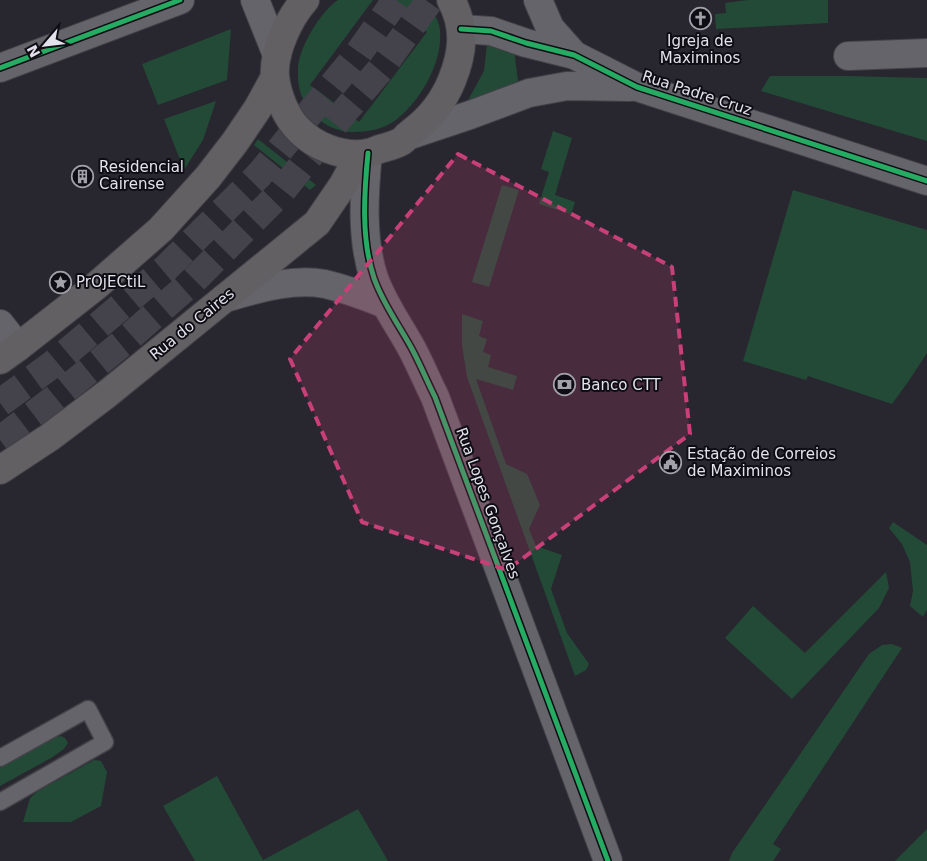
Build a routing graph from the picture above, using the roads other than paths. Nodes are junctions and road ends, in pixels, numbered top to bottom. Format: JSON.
{"nodes":[{"id":1,"x":180,"y":0,"type":"edge"},
{"id":2,"x":256,"y":0,"type":"edge"},
{"id":3,"x":305,"y":0,"type":"edge"},
{"id":4,"x":538,"y":0,"type":"edge"},
{"id":5,"x":460,"y":10,"type":"edge"},
{"id":6,"x":927,"y":53,"type":"edge"},
{"id":7,"x":574,"y":56,"type":"junction"},
{"id":8,"x":848,"y":56,"type":"dead end"},
{"id":9,"x":276,"y":66,"type":"junction"},
{"id":10,"x":0,"y":68,"type":"edge"},
{"id":11,"x":637,"y":87,"type":"junction"},
{"id":12,"x":407,"y":136,"type":"junction"},
{"id":13,"x":364,"y":154,"type":"junction"},
{"id":14,"x":927,"y":181,"type":"edge"},
{"id":15,"x":225,"y":298,"type":"junction"},
{"id":16,"x":385,"y":304,"type":"junction"},
{"id":17,"x":0,"y":324,"type":"edge"},
{"id":18,"x":9,"y":353,"type":"edge"},
{"id":19,"x":0,"y":470,"type":"edge"},
{"id":20,"x":0,"y":758,"type":"edge"},
{"id":21,"x":0,"y":802,"type":"edge"},
{"id":22,"x":603,"y":860,"type":"edge"}],
"edges":[{"from":1,"to":10,"type":"street"},
{"from":2,"to":9,"type":"street"},
{"from":3,"to":9,"type":"main road"},
{"from":4,"to":7,"type":"street","name":"Rua Padre Cruz"},
{"from":5,"to":7,"type":"street","name":"Rua Padre Cruz"},
{"from":5,"to":12,"type":"main road"},
{"from":6,"to":8,"type":"street"},
{"from":7,"to":11,"type":"street","name":"Rua Padre Cruz"},
{"from":9,"to":13,"type":"main road"},
{"from":9,"to":18,"type":"main road"},
{"from":11,"to":12,"type":"street","name":"Rua Padre Cruz"},
{"from":11,"to":14,"type":"street","name":"Rua Padre Cruz"},
{"from":12,"to":13,"type":"main road"},
{"from":13,"to":15,"type":"main road","name":"Rua do Caires"},
{"from":13,"to":16,"type":"street","name":"Rua Lopes Gonçalves"},
{"from":15,"to":16,"type":"street"},
{"from":15,"to":19,"type":"main road","name":"Rua do Caires"},
{"from":16,"to":22,"type":"street","name":"Rua Lopes Gonçalves"},
{"from":17,"to":18,"type":"street"},
{"from":20,"to":21,"type":"lane"}]}
